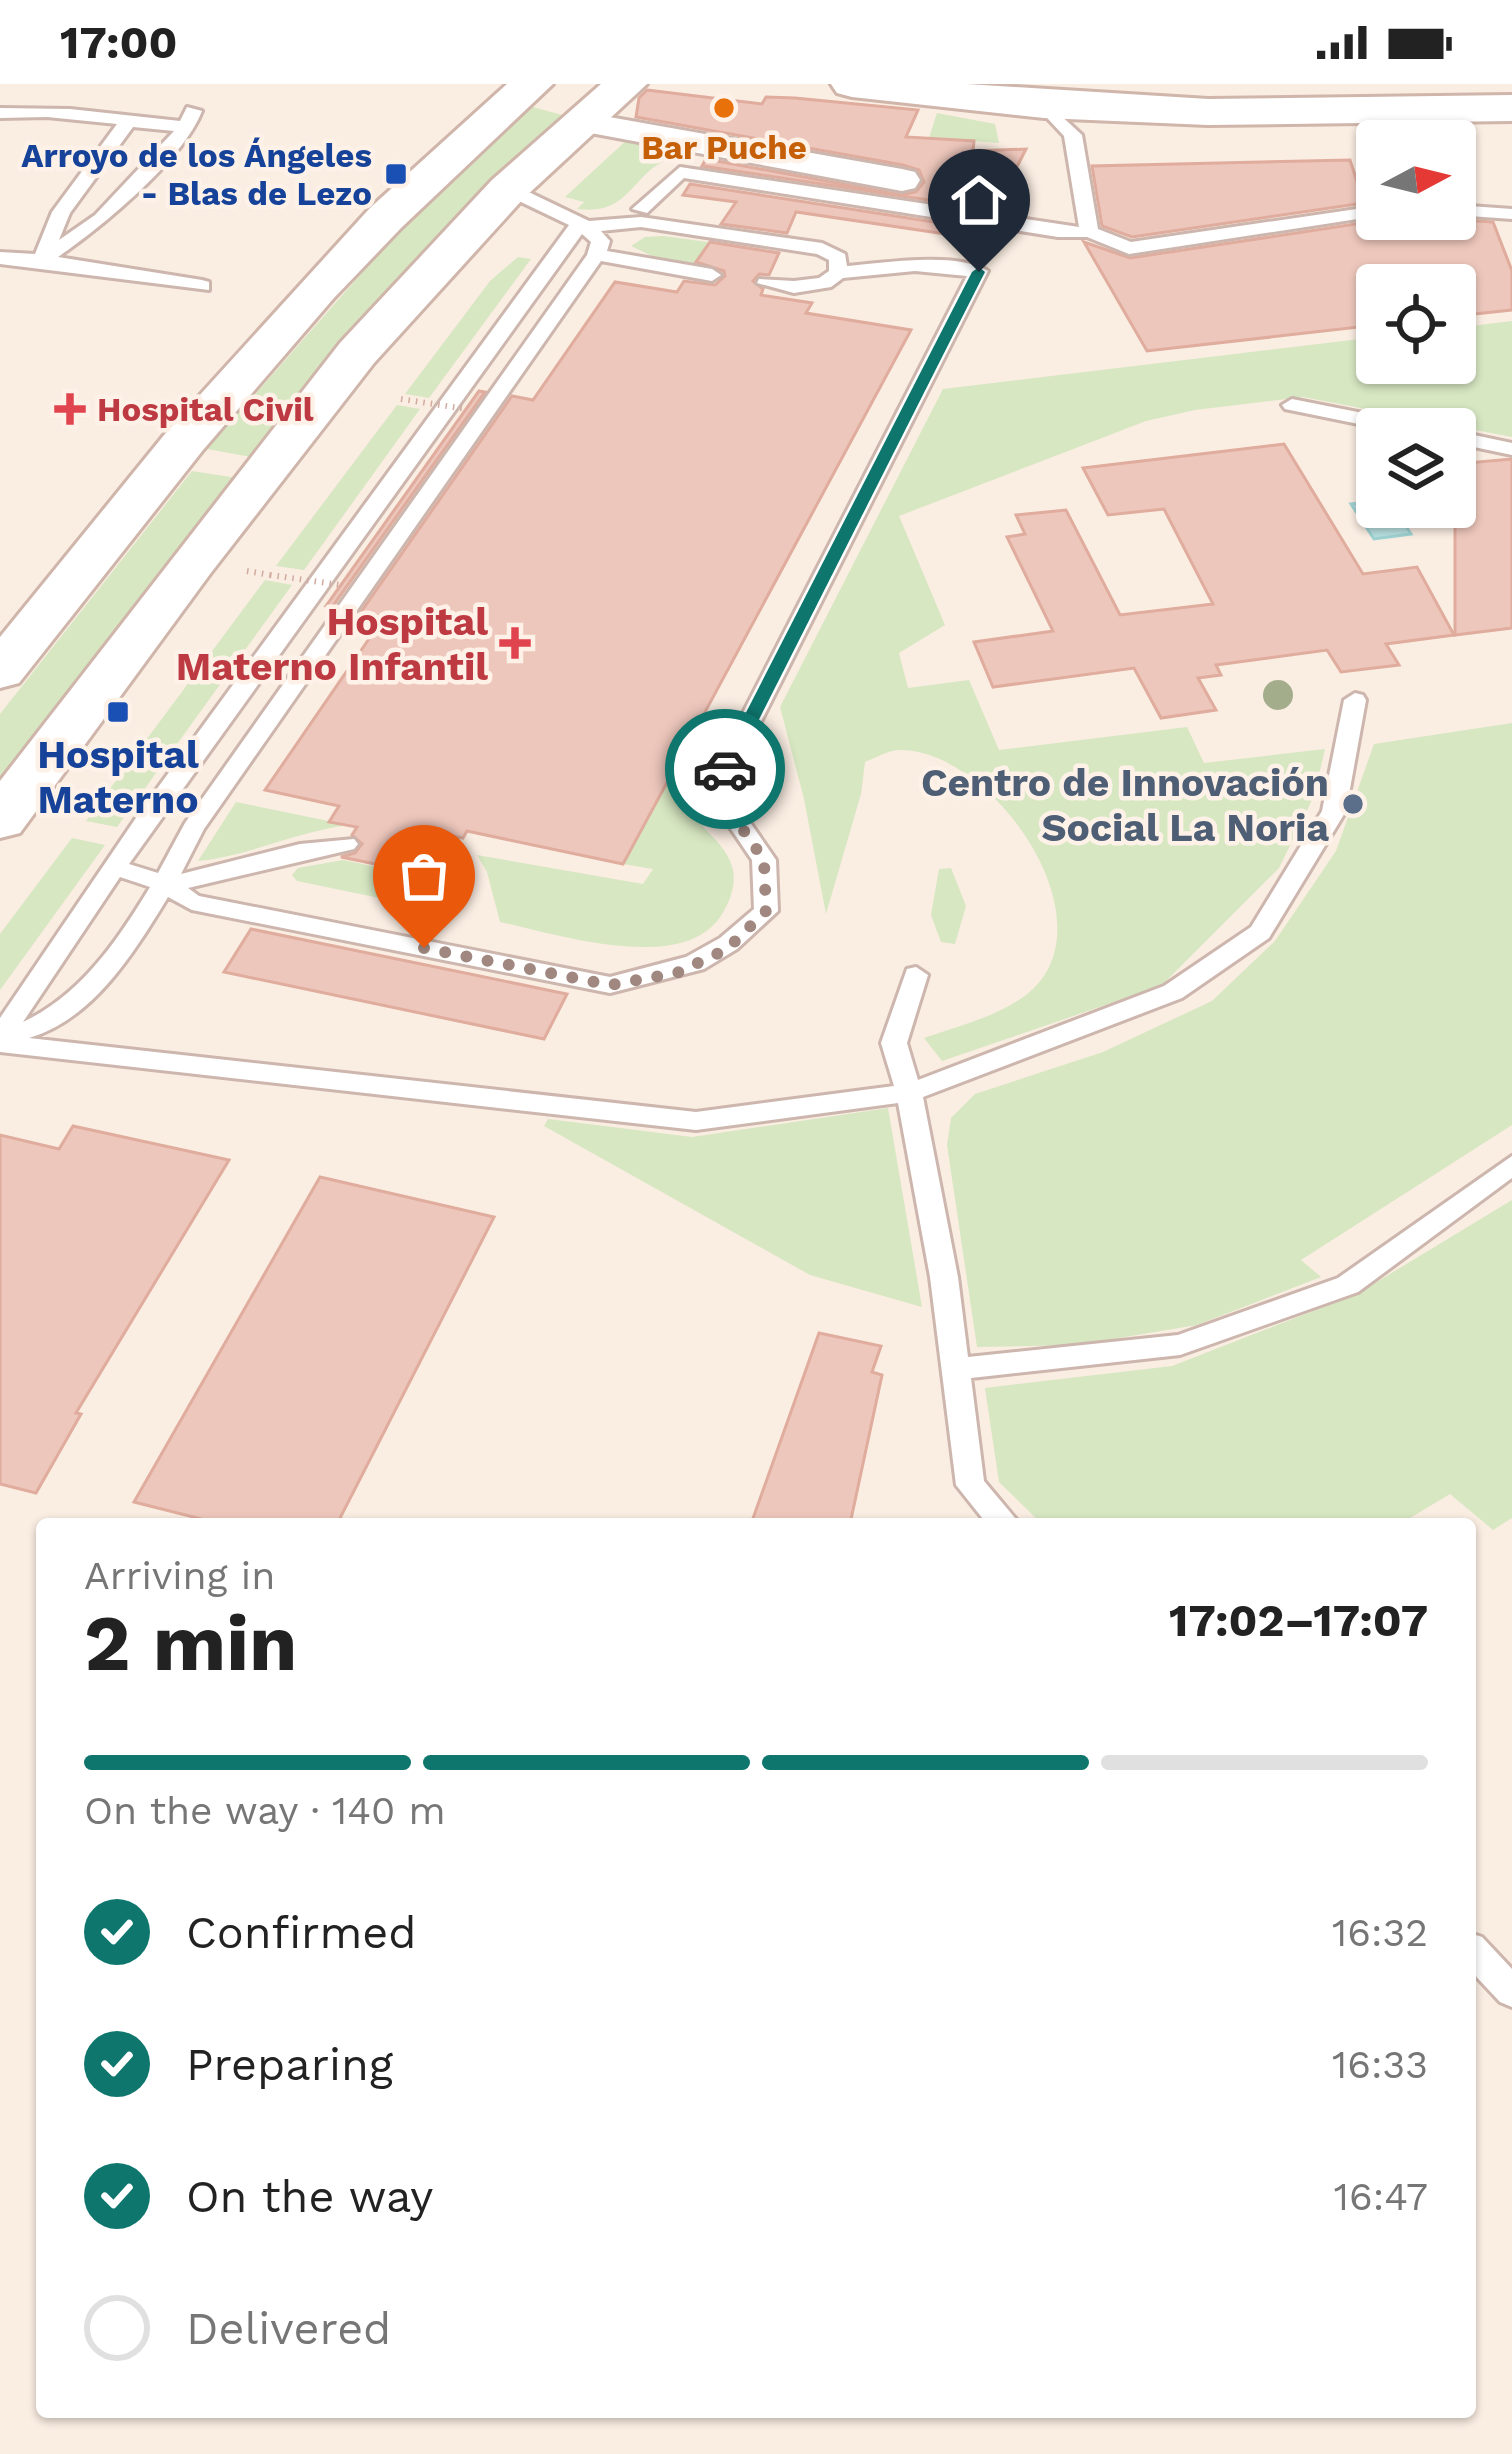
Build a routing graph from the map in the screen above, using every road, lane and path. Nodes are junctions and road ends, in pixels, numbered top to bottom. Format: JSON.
{"nodes":[{"id":1,"x":532,"y":84,"type":"edge"},
{"id":2,"x":626,"y":84,"type":"edge"},
{"id":3,"x":852,"y":84,"type":"edge"},
{"id":4,"x":1044,"y":105,"type":"junction"},
{"id":5,"x":1512,"y":108,"type":"edge"},
{"id":6,"x":0,"y":113,"type":"edge"},
{"id":7,"x":581,"y":122,"type":"junction"},
{"id":8,"x":127,"y":123,"type":"junction"},
{"id":9,"x":902,"y":180,"type":"dead end"},
{"id":10,"x":508,"y":189,"type":"junction"},
{"id":11,"x":641,"y":209,"type":"dead end"},
{"id":12,"x":1476,"y":211,"type":"edge"},
{"id":13,"x":1356,"y":214,"type":"edge"},
{"id":14,"x":1512,"y":214,"type":"edge"},
{"id":15,"x":584,"y":225,"type":"junction"},
{"id":16,"x":1089,"y":232,"type":"junction"},
{"id":17,"x":596,"y":255,"type":"junction"},
{"id":18,"x":0,"y":258,"type":"edge"},
{"id":19,"x":42,"y":260,"type":"junction"},
{"id":20,"x":838,"y":272,"type":"junction"},
{"id":21,"x":712,"y":275,"type":"dead end"},
{"id":22,"x":766,"y":283,"type":"dead end"},
{"id":23,"x":202,"y":286,"type":"dead end"},
{"id":24,"x":401,"y":399,"type":"dead end"},
{"id":25,"x":1292,"y":405,"type":"dead end"},
{"id":26,"x":466,"y":409,"type":"dead end"},
{"id":27,"x":1356,"y":418,"type":"edge"},
{"id":28,"x":1476,"y":441,"type":"edge"},
{"id":29,"x":1512,"y":449,"type":"edge"},
{"id":30,"x":270,"y":575,"type":"dead end"},
{"id":31,"x":341,"y":585,"type":"dead end"},
{"id":32,"x":0,"y":672,"type":"edge"},
{"id":33,"x":1354,"y":700,"type":"dead end"},
{"id":34,"x":0,"y":820,"type":"edge"},
{"id":35,"x":346,"y":844,"type":"dead end"},
{"id":36,"x":117,"y":868,"type":"junction"},
{"id":37,"x":166,"y":884,"type":"junction"},
{"id":38,"x":916,"y":975,"type":"dead end"},
{"id":39,"x":0,"y":1038,"type":"edge"},
{"id":40,"x":909,"y":1093,"type":"junction"},
{"id":41,"x":1512,"y":1165,"type":"edge"},
{"id":42,"x":956,"y":1369,"type":"junction"},
{"id":43,"x":1000,"y":1518,"type":"edge"},
{"id":44,"x":1476,"y":1953,"type":"edge"},
{"id":45,"x":1512,"y":1992,"type":"edge"}],
"edges":[{"from":1,"to":32,"type":"main road"},
{"from":2,"to":7,"type":"main road"},
{"from":3,"to":4,"type":"main road"},
{"from":4,"to":5,"type":"main road"},
{"from":4,"to":16,"type":"lane"},
{"from":6,"to":8,"type":"lane"},
{"from":7,"to":9,"type":"street"},
{"from":7,"to":10,"type":"main road"},
{"from":8,"to":19,"type":"lane"},
{"from":8,"to":19,"type":"lane"},
{"from":10,"to":15,"type":"lane"},
{"from":10,"to":34,"type":"main road"},
{"from":11,"to":16,"type":"lane"},
{"from":12,"to":14,"type":"lane"},
{"from":13,"to":16,"type":"lane"},
{"from":15,"to":17,"type":"lane"},
{"from":15,"to":20,"type":"lane"},
{"from":15,"to":36,"type":"lane"},
{"from":17,"to":21,"type":"lane"},
{"from":17,"to":37,"type":"lane"},
{"from":18,"to":19,"type":"lane"},
{"from":19,"to":23,"type":"lane"},
{"from":20,"to":22,"type":"lane"},
{"from":20,"to":37,"type":"lane"},
{"from":24,"to":26,"type":"path","bridge":true},
{"from":25,"to":27,"type":"lane"},
{"from":28,"to":29,"type":"lane"},
{"from":30,"to":31,"type":"path","bridge":true},
{"from":33,"to":40,"type":"lane"},
{"from":35,"to":37,"type":"lane"},
{"from":36,"to":37,"type":"lane"},
{"from":36,"to":39,"type":"lane"},
{"from":37,"to":39,"type":"lane"},
{"from":38,"to":40,"type":"lane"},
{"from":39,"to":40,"type":"lane"},
{"from":40,"to":42,"type":"lane"},
{"from":41,"to":42,"type":"lane"},
{"from":42,"to":43,"type":"lane"},
{"from":44,"to":45,"type":"lane"}]}
